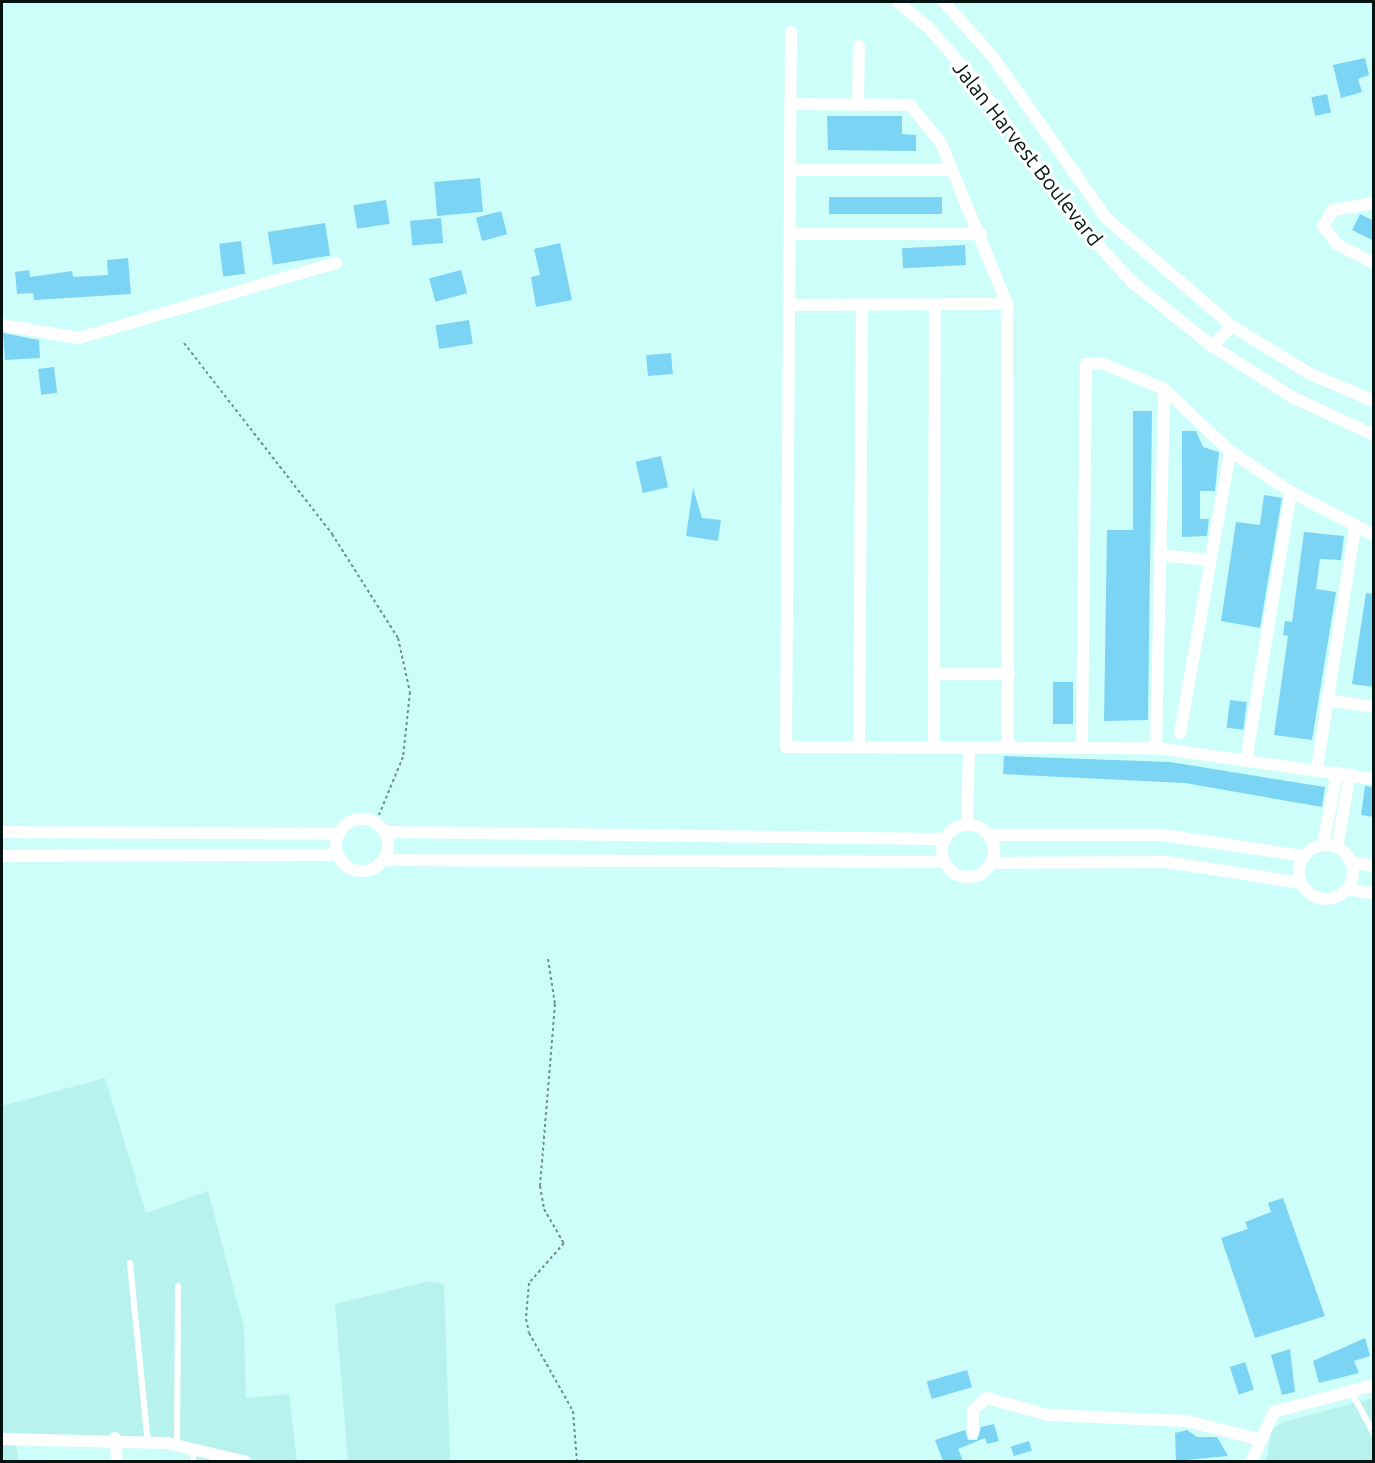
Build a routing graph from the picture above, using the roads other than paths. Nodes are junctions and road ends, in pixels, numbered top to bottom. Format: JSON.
{"nodes":[{"id":1,"x":898,"y":2,"type":"edge"},
{"id":2,"x":944,"y":2,"type":"edge"},
{"id":3,"x":791,"y":32,"type":"dead end"},
{"id":4,"x":859,"y":46,"type":"dead end"},
{"id":5,"x":858,"y":103,"type":"junction"},
{"id":6,"x":792,"y":104,"type":"junction"},
{"id":7,"x":791,"y":170,"type":"junction"},
{"id":8,"x":947,"y":170,"type":"junction"},
{"id":9,"x":1374,"y":203,"type":"edge"},
{"id":10,"x":793,"y":234,"type":"junction"},
{"id":11,"x":981,"y":234,"type":"junction"},
{"id":12,"x":336,"y":263,"type":"dead end"},
{"id":13,"x":1374,"y":263,"type":"edge"},
{"id":14,"x":1007,"y":304,"type":"junction"},
{"id":15,"x":792,"y":305,"type":"junction"},
{"id":16,"x":862,"y":307,"type":"junction"},
{"id":17,"x":935,"y":307,"type":"junction"},
{"id":18,"x":2,"y":325,"type":"edge"},
{"id":19,"x":1232,"y":326,"type":"junction"},
{"id":20,"x":1212,"y":346,"type":"junction"},
{"id":21,"x":1164,"y":389,"type":"junction"},
{"id":22,"x":1374,"y":401,"type":"edge"},
{"id":23,"x":1374,"y":435,"type":"edge"},
{"id":24,"x":1230,"y":451,"type":"junction"},
{"id":25,"x":1290,"y":492,"type":"junction"},
{"id":26,"x":1354,"y":527,"type":"junction"},
{"id":27,"x":1374,"y":535,"type":"edge"},
{"id":28,"x":1159,"y":555,"type":"junction"},
{"id":29,"x":1209,"y":560,"type":"junction"},
{"id":30,"x":936,"y":674,"type":"junction"},
{"id":31,"x":1009,"y":674,"type":"junction"},
{"id":32,"x":1327,"y":700,"type":"junction"},
{"id":33,"x":1374,"y":706,"type":"edge"},
{"id":34,"x":1180,"y":733,"type":"dead end"},
{"id":35,"x":859,"y":745,"type":"junction"},
{"id":36,"x":1008,"y":745,"type":"junction"},
{"id":37,"x":1082,"y":746,"type":"junction"},
{"id":38,"x":934,"y":747,"type":"junction"},
{"id":39,"x":969,"y":748,"type":"junction"},
{"id":40,"x":1156,"y":748,"type":"junction"},
{"id":41,"x":1246,"y":760,"type":"junction"},
{"id":42,"x":1317,"y":768,"type":"junction"},
{"id":43,"x":1337,"y":772,"type":"junction"},
{"id":44,"x":1350,"y":774,"type":"junction"},
{"id":45,"x":1374,"y":778,"type":"edge"},
{"id":46,"x":967,"y":825,"type":"junction"},
{"id":47,"x":2,"y":832,"type":"edge"},
{"id":48,"x":386,"y":832,"type":"junction"},
{"id":49,"x":339,"y":834,"type":"junction"},
{"id":50,"x":989,"y":835,"type":"junction"},
{"id":51,"x":944,"y":839,"type":"junction"},
{"id":52,"x":1323,"y":845,"type":"junction"},
{"id":53,"x":1337,"y":847,"type":"junction"},
{"id":54,"x":338,"y":855,"type":"junction"},
{"id":55,"x":2,"y":856,"type":"edge"},
{"id":56,"x":1304,"y":856,"type":"junction"},
{"id":57,"x":385,"y":860,"type":"junction"},
{"id":58,"x":944,"y":862,"type":"junction"},
{"id":59,"x":1351,"y":862,"type":"junction"},
{"id":60,"x":991,"y":863,"type":"junction"},
{"id":61,"x":1374,"y":866,"type":"edge"},
{"id":62,"x":1301,"y":883,"type":"junction"},
{"id":63,"x":1347,"y":889,"type":"junction"},
{"id":64,"x":1374,"y":894,"type":"edge"},
{"id":65,"x":130,"y":1263,"type":"dead end"},
{"id":66,"x":178,"y":1286,"type":"dead end"},
{"id":67,"x":1374,"y":1385,"type":"edge"},
{"id":68,"x":1350,"y":1391,"type":"junction"},
{"id":69,"x":973,"y":1433,"type":"dead end"},
{"id":70,"x":1374,"y":1434,"type":"edge"},
{"id":71,"x":2,"y":1438,"type":"edge"},
{"id":72,"x":115,"y":1438,"type":"junction"},
{"id":73,"x":1257,"y":1439,"type":"junction"},
{"id":74,"x":148,"y":1442,"type":"junction"},
{"id":75,"x":177,"y":1445,"type":"junction"},
{"id":76,"x":193,"y":1455,"type":"edge"},
{"id":77,"x":117,"y":1461,"type":"edge"},
{"id":78,"x":246,"y":1461,"type":"edge"},
{"id":79,"x":1251,"y":1461,"type":"edge"}],
"edges":[{"from":1,"to":20,"type":"street","name":"Jalan Harvest Boulevard"},
{"from":2,"to":19,"type":"street","name":"Jalan Harvest Boulevard"},
{"from":3,"to":6,"type":"street"},
{"from":4,"to":5,"type":"street"},
{"from":5,"to":6,"type":"street"},
{"from":5,"to":8,"type":"street"},
{"from":6,"to":7,"type":"street"},
{"from":7,"to":8,"type":"street"},
{"from":7,"to":10,"type":"street"},
{"from":8,"to":11,"type":"street"},
{"from":9,"to":13,"type":"street"},
{"from":10,"to":11,"type":"street"},
{"from":10,"to":15,"type":"street"},
{"from":11,"to":14,"type":"street"},
{"from":12,"to":18,"type":"street"},
{"from":14,"to":17,"type":"street"},
{"from":14,"to":31,"type":"street"},
{"from":15,"to":16,"type":"street"},
{"from":15,"to":35,"type":"street"},
{"from":16,"to":17,"type":"street"},
{"from":16,"to":35,"type":"street"},
{"from":17,"to":30,"type":"street"},
{"from":19,"to":20,"type":"street"},
{"from":19,"to":22,"type":"street","name":"Jalan Harvest Boulevard"},
{"from":20,"to":23,"type":"street","name":"Jalan Harvest Boulevard"},
{"from":21,"to":24,"type":"street"},
{"from":21,"to":28,"type":"street"},
{"from":21,"to":37,"type":"street"},
{"from":24,"to":25,"type":"street"},
{"from":24,"to":29,"type":"street"},
{"from":25,"to":26,"type":"street"},
{"from":25,"to":41,"type":"street"},
{"from":26,"to":27,"type":"street"},
{"from":26,"to":32,"type":"street"},
{"from":28,"to":29,"type":"street"},
{"from":28,"to":40,"type":"street"},
{"from":29,"to":34,"type":"street"},
{"from":30,"to":31,"type":"street"},
{"from":30,"to":38,"type":"street"},
{"from":31,"to":36,"type":"street"},
{"from":32,"to":33,"type":"street"},
{"from":32,"to":42,"type":"street"},
{"from":35,"to":38,"type":"street"},
{"from":36,"to":37,"type":"street"},
{"from":36,"to":39,"type":"street"},
{"from":37,"to":40,"type":"street"},
{"from":38,"to":39,"type":"street"},
{"from":39,"to":46,"type":"street"},
{"from":40,"to":41,"type":"street"},
{"from":41,"to":42,"type":"street"},
{"from":42,"to":43,"type":"street"},
{"from":43,"to":44,"type":"street"},
{"from":43,"to":52,"type":"street"},
{"from":44,"to":45,"type":"street"},
{"from":44,"to":53,"type":"street"},
{"from":46,"to":50,"type":"street"},
{"from":46,"to":51,"type":"street"},
{"from":47,"to":49,"type":"street"},
{"from":48,"to":49,"type":"street"},
{"from":48,"to":51,"type":"street"},
{"from":48,"to":57,"type":"street"},
{"from":49,"to":54,"type":"street"},
{"from":50,"to":56,"type":"street"},
{"from":50,"to":60,"type":"street"},
{"from":51,"to":58,"type":"street"},
{"from":52,"to":53,"type":"street"},
{"from":52,"to":56,"type":"street"},
{"from":53,"to":59,"type":"street"},
{"from":54,"to":55,"type":"street"},
{"from":54,"to":57,"type":"street"},
{"from":56,"to":62,"type":"street"},
{"from":57,"to":58,"type":"street"},
{"from":58,"to":60,"type":"street"},
{"from":59,"to":61,"type":"street"},
{"from":59,"to":63,"type":"street"},
{"from":60,"to":62,"type":"street"},
{"from":62,"to":63,"type":"street"},
{"from":63,"to":64,"type":"street"},
{"from":65,"to":74,"type":"lane"},
{"from":66,"to":75,"type":"lane"},
{"from":67,"to":68,"type":"street"},
{"from":68,"to":70,"type":"lane"},
{"from":68,"to":73,"type":"street"},
{"from":69,"to":73,"type":"street"},
{"from":71,"to":72,"type":"street"},
{"from":72,"to":74,"type":"street"},
{"from":72,"to":77,"type":"street"},
{"from":73,"to":79,"type":"street"},
{"from":74,"to":75,"type":"street"},
{"from":75,"to":76,"type":"street"},
{"from":76,"to":78,"type":"street"}]}
